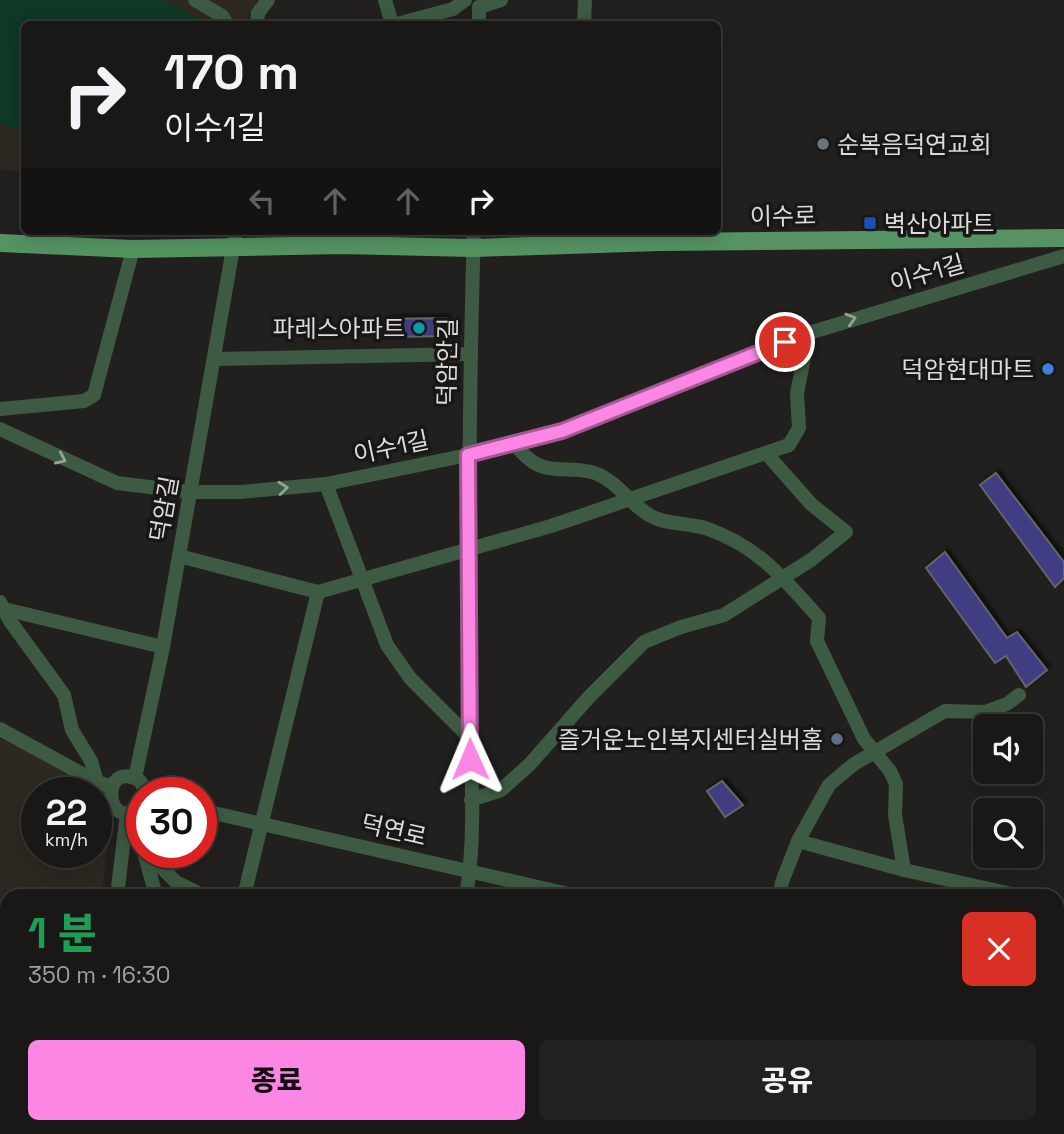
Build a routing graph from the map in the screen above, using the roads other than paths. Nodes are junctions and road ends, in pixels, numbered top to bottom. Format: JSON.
{"nodes":[{"id":1,"x":195,"y":0,"type":"edge"},
{"id":2,"x":268,"y":0,"type":"edge"},
{"id":3,"x":385,"y":0,"type":"edge"},
{"id":4,"x":501,"y":0,"type":"edge"},
{"id":5,"x":585,"y":0,"type":"edge"},
{"id":6,"x":471,"y":2,"type":"edge"},
{"id":7,"x":220,"y":13,"type":"edge"},
{"id":8,"x":257,"y":21,"type":"edge"},
{"id":9,"x":393,"y":21,"type":"edge"},
{"id":10,"x":406,"y":21,"type":"edge"},
{"id":11,"x":478,"y":21,"type":"edge"},
{"id":12,"x":584,"y":21,"type":"edge"},
{"id":13,"x":342,"y":238,"type":"edge"},
{"id":14,"x":235,"y":239,"type":"edge"},
{"id":15,"x":1064,"y":239,"type":"edge"},
{"id":16,"x":473,"y":240,"type":"edge"},
{"id":17,"x":0,"y":243,"type":"edge"},
{"id":18,"x":133,"y":249,"type":"junction"},
{"id":19,"x":1064,"y":257,"type":"edge"},
{"id":20,"x":809,"y":332,"type":"junction"},
{"id":21,"x":470,"y":354,"type":"junction"},
{"id":22,"x":214,"y":359,"type":"junction"},
{"id":23,"x":0,"y":409,"type":"edge"},
{"id":24,"x":0,"y":429,"type":"edge"},
{"id":25,"x":513,"y":443,"type":"junction"},
{"id":26,"x":766,"y":453,"type":"junction"},
{"id":27,"x":468,"y":455,"type":"junction"},
{"id":28,"x":326,"y":484,"type":"junction"},
{"id":29,"x":190,"y":492,"type":"junction"},
{"id":30,"x":629,"y":497,"type":"junction"},
{"id":31,"x":470,"y":549,"type":"junction"},
{"id":32,"x":179,"y":556,"type":"junction"},
{"id":33,"x":781,"y":578,"type":"junction"},
{"id":34,"x":361,"y":581,"type":"junction"},
{"id":35,"x":318,"y":592,"type":"junction"},
{"id":36,"x":0,"y":606,"type":"edge"},
{"id":37,"x":163,"y":647,"type":"junction"},
{"id":38,"x":1019,"y":695,"type":"dead end"},
{"id":39,"x":0,"y":729,"type":"edge"},
{"id":40,"x":470,"y":738,"type":"junction"},
{"id":41,"x":874,"y":753,"type":"junction"},
{"id":42,"x":88,"y":777,"type":"edge"},
{"id":43,"x":96,"y":777,"type":"edge"},
{"id":44,"x":126,"y":777,"type":"edge"},
{"id":45,"x":135,"y":777,"type":"edge"},
{"id":46,"x":112,"y":787,"type":"edge"},
{"id":47,"x":112,"y":800,"type":"edge"},
{"id":48,"x":471,"y":800,"type":"junction"},
{"id":49,"x":126,"y":812,"type":"edge"},
{"id":50,"x":217,"y":813,"type":"edge"},
{"id":51,"x":126,"y":820,"type":"edge"},
{"id":52,"x":260,"y":822,"type":"junction"},
{"id":53,"x":123,"y":841,"type":"junction"},
{"id":54,"x":798,"y":841,"type":"junction"},
{"id":55,"x":126,"y":842,"type":"edge"},
{"id":56,"x":149,"y":868,"type":"edge"},
{"id":57,"x":162,"y":868,"type":"edge"},
{"id":58,"x":470,"y":870,"type":"junction"},
{"id":59,"x":904,"y":870,"type":"junction"},
{"id":60,"x":118,"y":889,"type":"edge"},
{"id":61,"x":154,"y":889,"type":"edge"},
{"id":62,"x":190,"y":889,"type":"edge"},
{"id":63,"x":246,"y":889,"type":"edge"},
{"id":64,"x":467,"y":889,"type":"edge"},
{"id":65,"x":548,"y":889,"type":"edge"},
{"id":66,"x":781,"y":889,"type":"edge"},
{"id":67,"x":978,"y":889,"type":"edge"}],
"edges":[{"from":1,"to":7,"type":"street"},
{"from":2,"to":8,"type":"street"},
{"from":3,"to":9,"type":"street"},
{"from":4,"to":6,"type":"street"},
{"from":5,"to":12,"type":"street"},
{"from":6,"to":10,"type":"street"},
{"from":6,"to":11,"type":"street"},
{"from":13,"to":14,"type":"main road","name":"이수로"},
{"from":13,"to":16,"type":"main road","name":"이수로"},
{"from":14,"to":18,"type":"main road","name":"이수로"},
{"from":14,"to":22,"type":"street","name":"덕암길"},
{"from":15,"to":16,"type":"main road","name":"이수로"},
{"from":16,"to":21,"type":"street","name":"덕암안길"},
{"from":17,"to":18,"type":"main road","name":"이수로"},
{"from":18,"to":23,"type":"street"},
{"from":20,"to":19,"type":"street","name":"이수1길","one_way":true},
{"from":20,"to":25,"type":"street","name":"이수1길"},
{"from":20,"to":26,"type":"street"},
{"from":21,"to":22,"type":"street"},
{"from":21,"to":27,"type":"street","name":"덕암안길"},
{"from":22,"to":29,"type":"street","name":"덕암길"},
{"from":24,"to":29,"type":"street","name":"이수1길","one_way":true},
{"from":25,"to":27,"type":"street","name":"이수1길"},
{"from":25,"to":30,"type":"street"},
{"from":26,"to":30,"type":"street"},
{"from":26,"to":33,"type":"street"},
{"from":27,"to":28,"type":"street","name":"이수1길"},
{"from":27,"to":31,"type":"street","name":"덕암안길"},
{"from":29,"to":28,"type":"street","name":"이수1길","one_way":true},
{"from":28,"to":34,"type":"street"},
{"from":29,"to":32,"type":"street","name":"덕암길"},
{"from":30,"to":31,"type":"street"},
{"from":30,"to":33,"type":"street"},
{"from":31,"to":34,"type":"street"},
{"from":31,"to":40,"type":"street","name":"덕암안길"},
{"from":32,"to":35,"type":"street"},
{"from":32,"to":37,"type":"street","name":"덕암길"},
{"from":33,"to":41,"type":"street"},
{"from":33,"to":48,"type":"street"},
{"from":34,"to":35,"type":"street"},
{"from":34,"to":40,"type":"street"},
{"from":35,"to":52,"type":"street"},
{"from":36,"to":37,"type":"street"},
{"from":36,"to":43,"type":"street"},
{"from":37,"to":45,"type":"street","name":"덕암길"},
{"from":38,"to":41,"type":"street"},
{"from":39,"to":42,"type":"street"},
{"from":40,"to":48,"type":"street","name":"덕암안길"},
{"from":41,"to":54,"type":"street"},
{"from":41,"to":59,"type":"street"},
{"from":44,"to":46,"type":"street"},
{"from":47,"to":49,"type":"street"},
{"from":48,"to":58,"type":"street","name":"덕암안길"},
{"from":50,"to":52,"type":"street","name":"덕연로"},
{"from":51,"to":53,"type":"street"},
{"from":52,"to":58,"type":"street","name":"덕연로"},
{"from":52,"to":63,"type":"street"},
{"from":53,"to":55,"type":"street"},
{"from":53,"to":60,"type":"street"},
{"from":54,"to":59,"type":"street"},
{"from":54,"to":66,"type":"street"},
{"from":56,"to":61,"type":"street"},
{"from":57,"to":62,"type":"street"},
{"from":58,"to":64,"type":"street","name":"덕암안길"},
{"from":58,"to":65,"type":"street","name":"덕연로"},
{"from":59,"to":67,"type":"street"}]}
